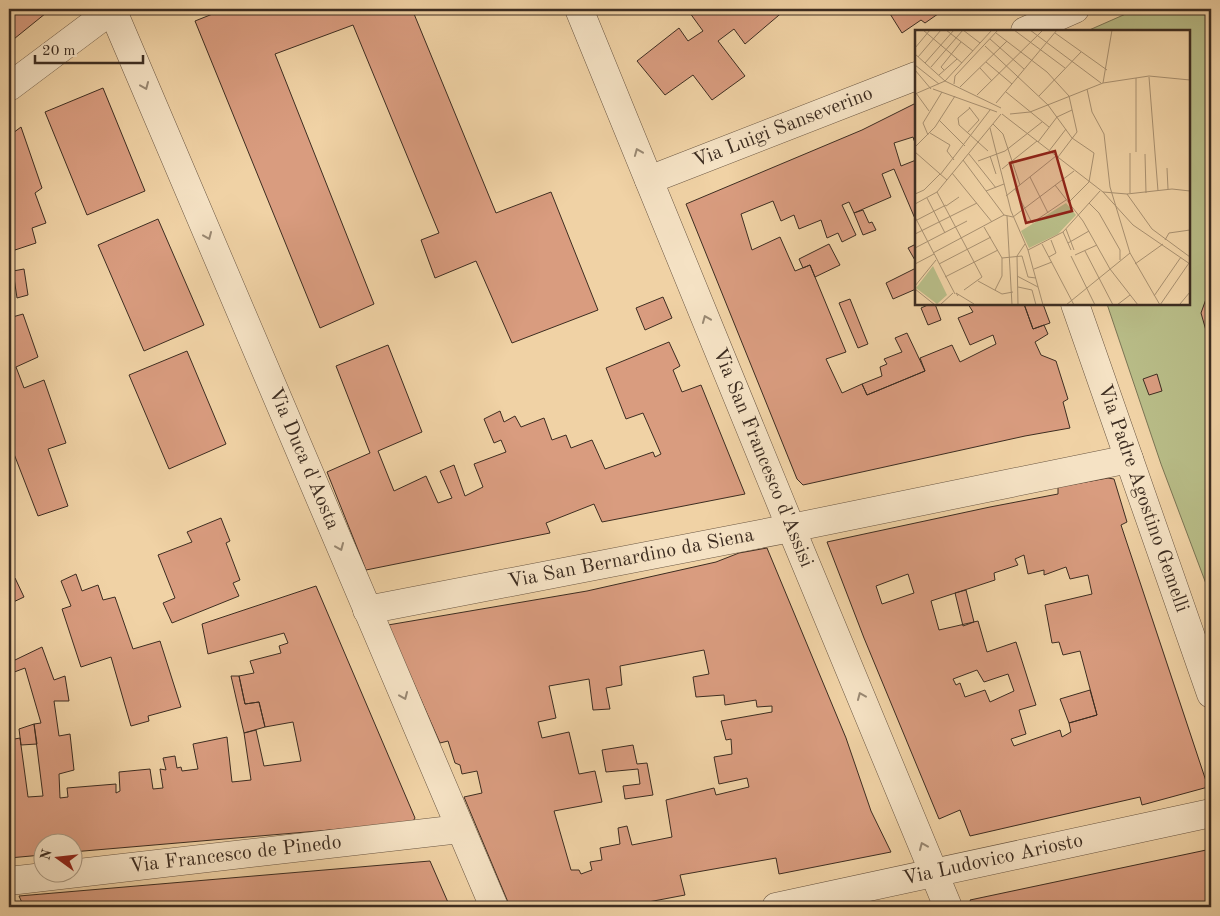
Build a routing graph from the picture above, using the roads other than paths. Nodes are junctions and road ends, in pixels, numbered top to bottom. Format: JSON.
{"nodes":[{"id":1,"x":113,"y":9,"type":"edge"},
{"id":2,"x":579,"y":9,"type":"edge"},
{"id":3,"x":1075,"y":9,"type":"edge"},
{"id":4,"x":1033,"y":21,"type":"edge"},
{"id":5,"x":915,"y":76,"type":"edge"},
{"id":6,"x":9,"y":87,"type":"edge"},
{"id":7,"x":649,"y":180,"type":"junction"},
{"id":8,"x":1076,"y":305,"type":"edge"},
{"id":9,"x":1129,"y":459,"type":"junction"},
{"id":10,"x":791,"y":528,"type":"junction"},
{"id":11,"x":367,"y":610,"type":"junction"},
{"id":12,"x":1211,"y":694,"type":"edge"},
{"id":13,"x":1211,"y":814,"type":"edge"},
{"id":14,"x":460,"y":829,"type":"junction"},
{"id":15,"x":935,"y":874,"type":"junction"},
{"id":16,"x":9,"y":881,"type":"edge"},
{"id":17,"x":494,"y":907,"type":"edge"},
{"id":18,"x":776,"y":907,"type":"edge"},
{"id":19,"x":948,"y":907,"type":"edge"}],
"edges":[{"from":1,"to":6,"type":"street"},
{"from":1,"to":11,"type":"street","name":"Via Duca d'Aosta","one_way":true},
{"from":7,"to":2,"type":"street","name":"Via San Francesco d'Assisi","one_way":true},
{"from":3,"to":4,"type":"street"},
{"from":5,"to":7,"type":"street","name":"Via Luigi Sanseverino"},
{"from":10,"to":7,"type":"street","name":"Via San Francesco d'Assisi","one_way":true},
{"from":8,"to":9,"type":"street","name":"Via Padre Agostino Gemelli"},
{"from":9,"to":10,"type":"street","name":"Via San Bernardino da Siena"},
{"from":9,"to":12,"type":"street","name":"Via Padre Agostino Gemelli"},
{"from":10,"to":11,"type":"street","name":"Via San Bernardino da Siena"},
{"from":15,"to":10,"type":"street","name":"Via San Francesco d'Assisi","one_way":true},
{"from":11,"to":14,"type":"street","name":"Via Duca d'Aosta","one_way":true},
{"from":13,"to":15,"type":"street","name":"Via Ludovico Ariosto"},
{"from":14,"to":16,"type":"street","name":"Via Francesco de Pinedo"},
{"from":14,"to":17,"type":"street","name":"Via Duca d'Aosta"},
{"from":15,"to":18,"type":"street","name":"Via Ludovico Ariosto"},
{"from":15,"to":19,"type":"street","name":"Via San Francesco d'Assisi"}]}
